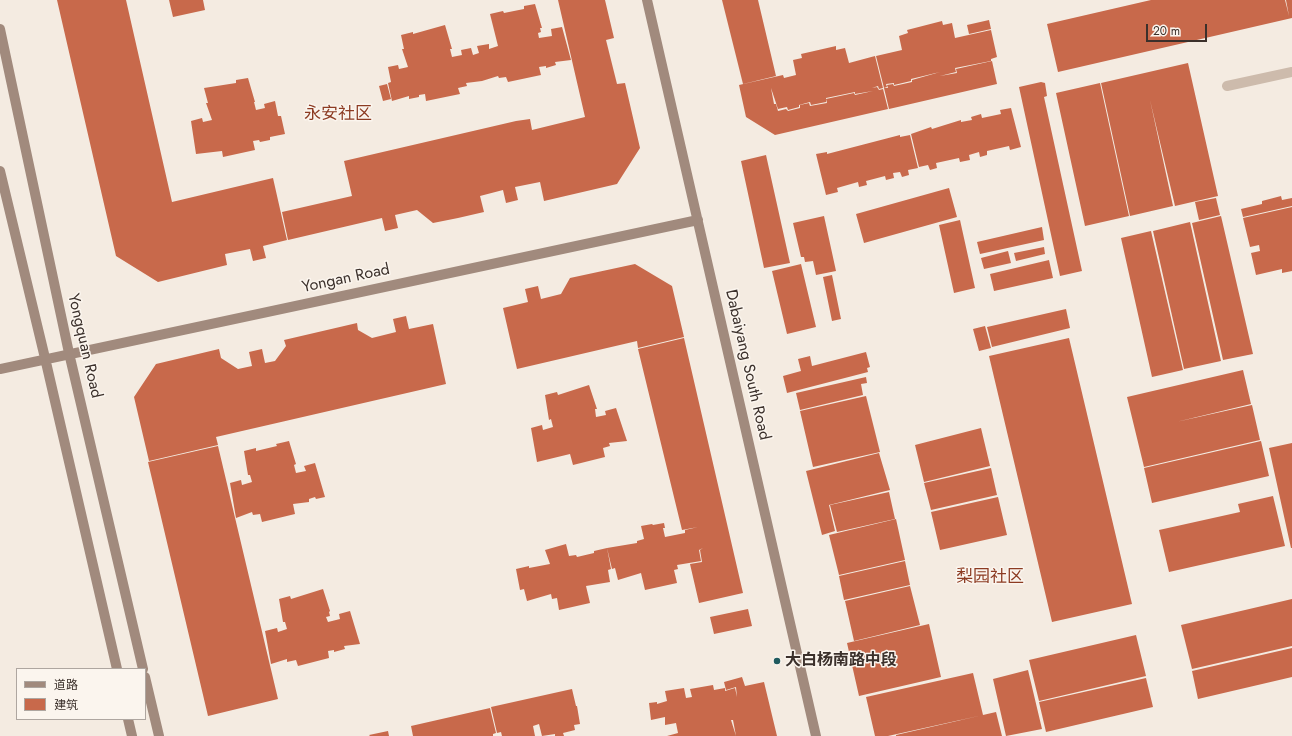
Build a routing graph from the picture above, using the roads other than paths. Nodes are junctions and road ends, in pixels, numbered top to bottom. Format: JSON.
{"nodes":[{"id":1,"x":647,"y":0,"type":"edge"},
{"id":2,"x":0,"y":29,"type":"edge"},
{"id":3,"x":1292,"y":72,"type":"edge"},
{"id":4,"x":1227,"y":86,"type":"dead end"},
{"id":5,"x":0,"y":171,"type":"edge"},
{"id":6,"x":698,"y":220,"type":"junction"},
{"id":7,"x":69,"y":353,"type":"junction"},
{"id":8,"x":45,"y":358,"type":"junction"},
{"id":9,"x":0,"y":369,"type":"edge"},
{"id":10,"x":116,"y":668,"type":"edge"},
{"id":11,"x":143,"y":668,"type":"edge"},
{"id":12,"x":146,"y":681,"type":"edge"},
{"id":13,"x":128,"y":720,"type":"edge"},
{"id":14,"x":132,"y":736,"type":"edge"},
{"id":15,"x":159,"y":736,"type":"edge"},
{"id":16,"x":816,"y":736,"type":"edge"}],
"edges":[{"from":1,"to":6,"type":"street","name":"Dabaiyang South Road"},
{"from":2,"to":7,"type":"street","name":"Yongquan Road"},
{"from":3,"to":4,"type":"street"},
{"from":5,"to":8,"type":"street"},
{"from":6,"to":7,"type":"street","name":"Yongan Road"},
{"from":6,"to":16,"type":"street","name":"Dabaiyang South Road"},
{"from":7,"to":8,"type":"street","name":"Yongan Road"},
{"from":7,"to":11,"type":"street","name":"Yongquan Road"},
{"from":8,"to":9,"type":"street","name":"Yongan Road"},
{"from":8,"to":10,"type":"street"},
{"from":12,"to":15,"type":"street"},
{"from":13,"to":14,"type":"street"}]}
